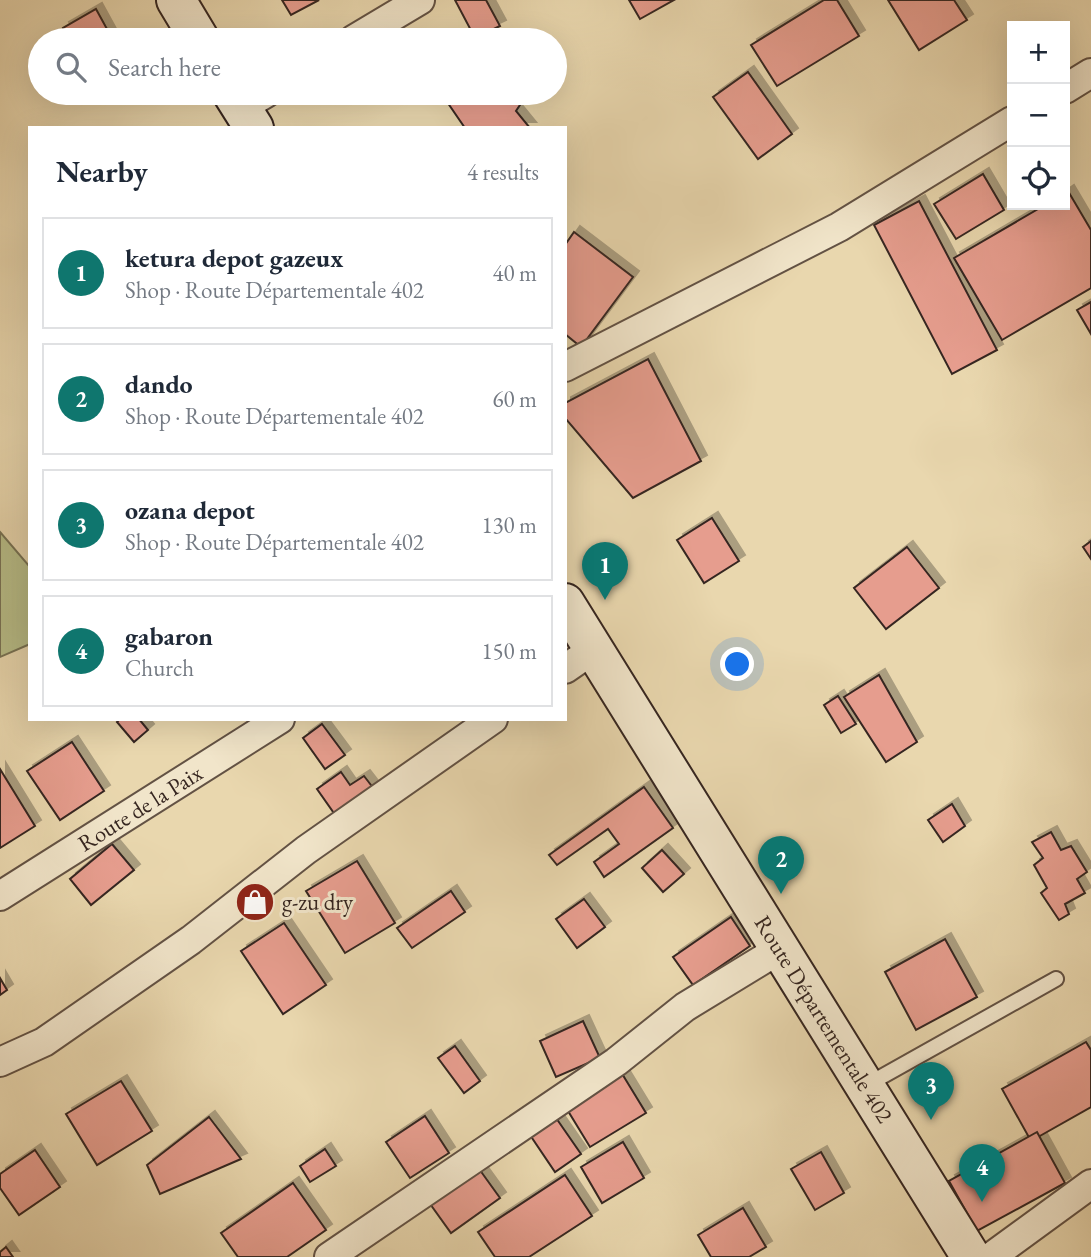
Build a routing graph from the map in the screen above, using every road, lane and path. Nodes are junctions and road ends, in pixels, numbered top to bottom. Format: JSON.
{"nodes":[{"id":1,"x":176,"y":0,"type":"edge"},
{"id":2,"x":420,"y":0,"type":"edge"},
{"id":3,"x":193,"y":28,"type":"edge"},
{"id":4,"x":373,"y":28,"type":"edge"},
{"id":5,"x":1091,"y":73,"type":"edge"},
{"id":6,"x":1070,"y":86,"type":"edge"},
{"id":7,"x":1007,"y":124,"type":"edge"},
{"id":8,"x":567,"y":366,"type":"edge"},
{"id":9,"x":567,"y":610,"type":"edge"},
{"id":10,"x":580,"y":659,"type":"edge"},
{"id":11,"x":277,"y":721,"type":"edge"},
{"id":12,"x":491,"y":721,"type":"edge"},
{"id":13,"x":0,"y":896,"type":"edge"},
{"id":14,"x":780,"y":949,"type":"junction"},
{"id":15,"x":1056,"y":979,"type":"dead end"},
{"id":16,"x":0,"y":1062,"type":"edge"},
{"id":17,"x":865,"y":1086,"type":"junction"},
{"id":18,"x":1091,"y":1184,"type":"edge"},
{"id":19,"x":329,"y":1257,"type":"edge"},
{"id":20,"x":971,"y":1257,"type":"edge"},
{"id":21,"x":991,"y":1257,"type":"edge"}],
"edges":[{"from":1,"to":3,"type":"main road"},
{"from":2,"to":4,"type":"street"},
{"from":5,"to":6,"type":"street"},
{"from":7,"to":8,"type":"street"},
{"from":9,"to":10,"type":"main road","name":"Route Départementale 402"},
{"from":10,"to":14,"type":"main road","name":"Route Départementale 402"},
{"from":11,"to":13,"type":"street","name":"Route de la Paix"},
{"from":12,"to":16,"type":"street"},
{"from":14,"to":17,"type":"main road","name":"Route Départementale 402"},
{"from":14,"to":19,"type":"street"},
{"from":15,"to":17,"type":"lane"},
{"from":17,"to":20,"type":"main road","name":"Route Départementale 402"},
{"from":18,"to":21,"type":"street"}]}
